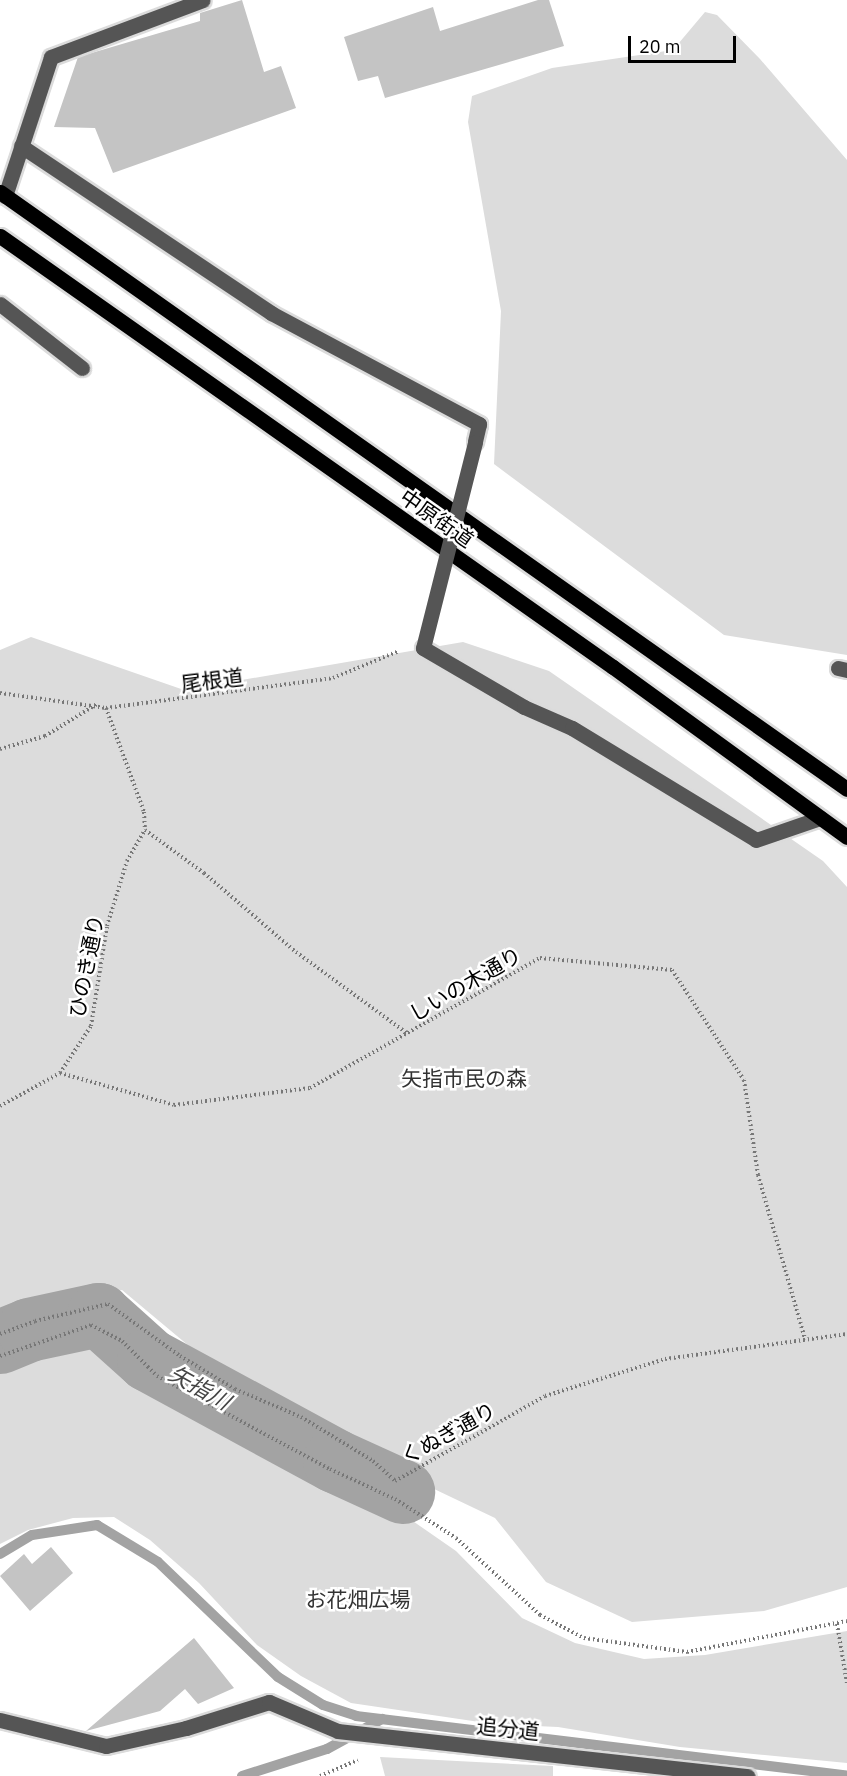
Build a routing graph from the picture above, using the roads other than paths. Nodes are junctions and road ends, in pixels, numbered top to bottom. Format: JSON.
{"nodes":[{"id":1,"x":203,"y":0,"type":"edge"},
{"id":2,"x":21,"y":146,"type":"junction"},
{"id":3,"x":3,"y":194,"type":"edge"},
{"id":4,"x":0,"y":236,"type":"edge"},
{"id":5,"x":0,"y":304,"type":"edge"},
{"id":6,"x":82,"y":368,"type":"dead end"},
{"id":7,"x":847,"y":789,"type":"edge"},
{"id":8,"x":820,"y":818,"type":"junction"},
{"id":9,"x":847,"y":837,"type":"edge"},
{"id":10,"x":0,"y":1720,"type":"edge"},
{"id":11,"x":748,"y":1776,"type":"edge"}],
"edges":[{"from":1,"to":2,"type":"street"},
{"from":2,"to":3,"type":"street"},
{"from":2,"to":8,"type":"street","bridge":true},
{"from":3,"to":7,"type":"main road","name":"中原街道"},
{"from":4,"to":8,"type":"main road","name":"中原街道"},
{"from":5,"to":6,"type":"street"},
{"from":8,"to":9,"type":"main road","name":"中原街道"},
{"from":10,"to":11,"type":"street","name":"追分道"}]}
